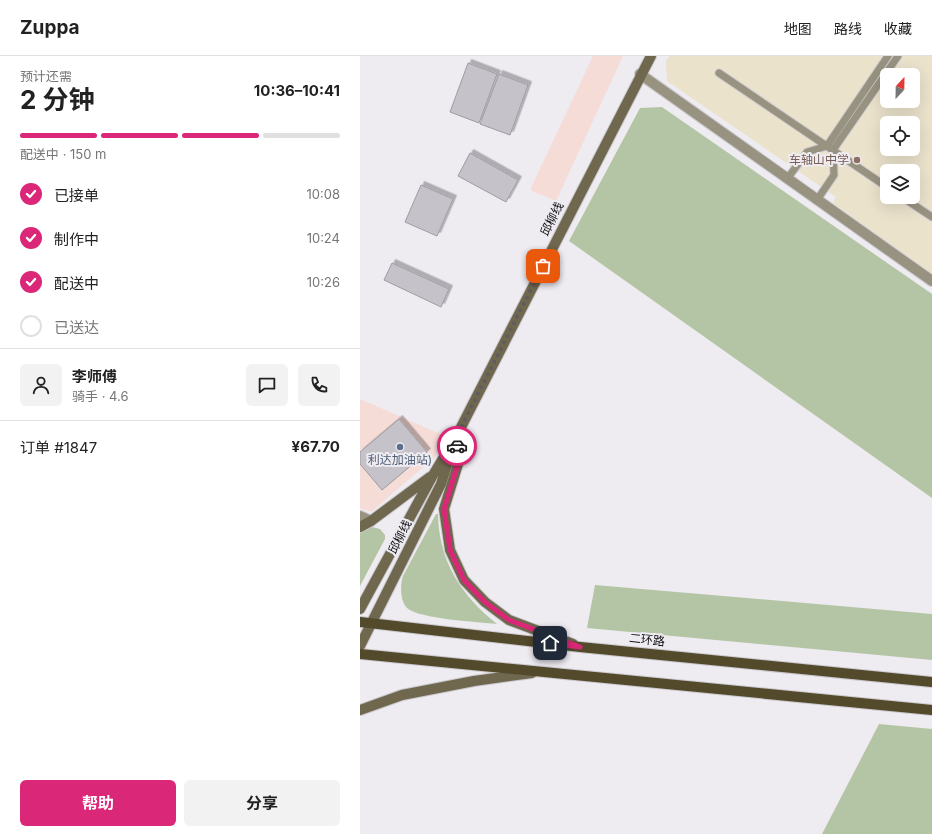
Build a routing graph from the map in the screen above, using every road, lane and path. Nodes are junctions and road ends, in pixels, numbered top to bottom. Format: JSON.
{"nodes":[{"id":1,"x":651,"y":56,"type":"edge"},
{"id":2,"x":888,"y":56,"type":"edge"},
{"id":3,"x":898,"y":56,"type":"edge"},
{"id":4,"x":719,"y":72,"type":"dead end"},
{"id":5,"x":640,"y":74,"type":"junction"},
{"id":6,"x":827,"y":146,"type":"junction"},
{"id":7,"x":833,"y":150,"type":"junction"},
{"id":8,"x":788,"y":179,"type":"junction"},
{"id":9,"x":880,"y":182,"type":"edge"},
{"id":10,"x":817,"y":200,"type":"junction"},
{"id":11,"x":912,"y":204,"type":"edge"},
{"id":12,"x":932,"y":218,"type":"edge"},
{"id":13,"x":932,"y":281,"type":"edge"},
{"id":14,"x":456,"y":437,"type":"junction"},
{"id":15,"x":433,"y":474,"type":"junction"},
{"id":16,"x":360,"y":516,"type":"edge"},
{"id":17,"x":372,"y":521,"type":"junction"},
{"id":18,"x":360,"y":528,"type":"edge"},
{"id":19,"x":360,"y":609,"type":"edge"},
{"id":20,"x":360,"y":622,"type":"edge"},
{"id":21,"x":371,"y":623,"type":"junction"},
{"id":22,"x":360,"y":646,"type":"edge"},
{"id":23,"x":580,"y":647,"type":"junction"},
{"id":24,"x":360,"y":654,"type":"edge"},
{"id":25,"x":535,"y":672,"type":"junction"},
{"id":26,"x":932,"y":682,"type":"edge"},
{"id":27,"x":360,"y":710,"type":"edge"},
{"id":28,"x":932,"y":710,"type":"edge"}],
"edges":[{"from":1,"to":5,"type":"main road","name":"邱柳线"},
{"from":2,"to":6,"type":"lane"},
{"from":3,"to":7,"type":"lane"},
{"from":4,"to":6,"type":"lane"},
{"from":5,"to":8,"type":"street"},
{"from":5,"to":14,"type":"main road","name":"邱柳线"},
{"from":6,"to":7,"type":"lane"},
{"from":6,"to":8,"type":"lane"},
{"from":7,"to":9,"type":"lane"},
{"from":7,"to":10,"type":"lane"},
{"from":8,"to":10,"type":"street"},
{"from":10,"to":13,"type":"street"},
{"from":11,"to":12,"type":"lane"},
{"from":14,"to":15,"type":"main road","name":"邱柳线"},
{"from":14,"to":21,"type":"main road","name":"邱柳线"},
{"from":14,"to":23,"type":"main road"},
{"from":15,"to":17,"type":"main road"},
{"from":15,"to":19,"type":"main road","name":"邱柳线"},
{"from":16,"to":17,"type":"street"},
{"from":17,"to":18,"type":"main road"},
{"from":20,"to":21,"type":"main road","name":"二环路"},
{"from":21,"to":22,"type":"main road","name":"邱柳线"},
{"from":21,"to":23,"type":"main road","name":"二环路"},
{"from":23,"to":26,"type":"main road","name":"二环路"},
{"from":24,"to":25,"type":"main road"},
{"from":25,"to":27,"type":"main road"},
{"from":25,"to":28,"type":"main road"}]}
